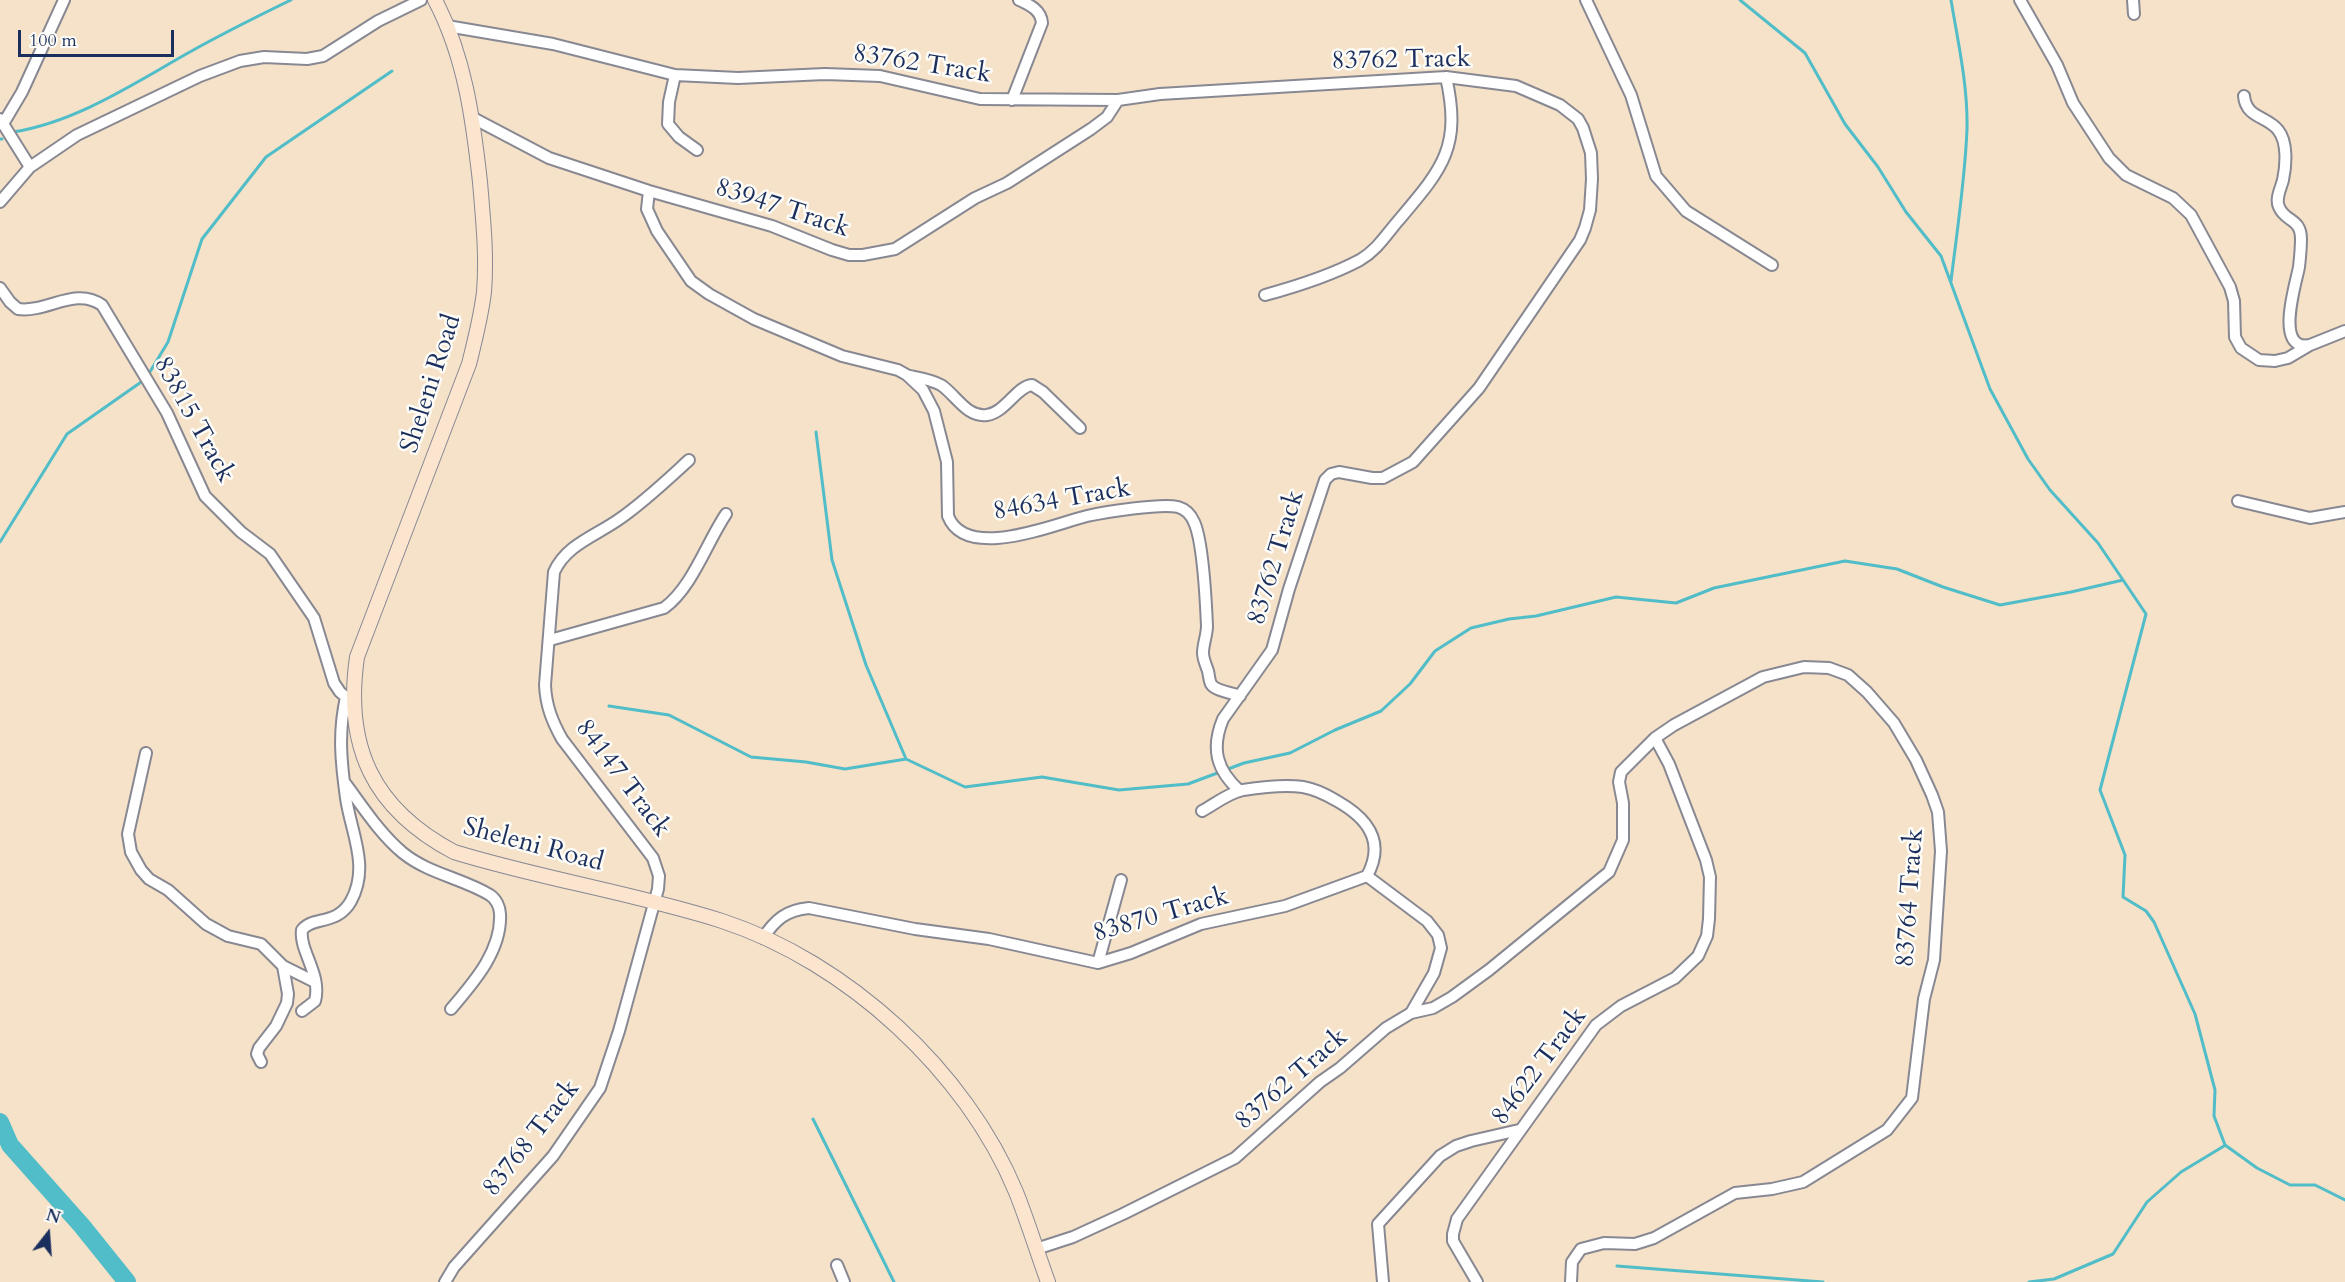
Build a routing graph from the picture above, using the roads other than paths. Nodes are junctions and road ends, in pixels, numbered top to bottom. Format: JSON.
{"nodes":[{"id":1,"x":64,"y":0,"type":"edge"},
{"id":2,"x":421,"y":0,"type":"edge"},
{"id":3,"x":435,"y":0,"type":"edge"},
{"id":4,"x":1019,"y":0,"type":"edge"},
{"id":5,"x":1586,"y":0,"type":"edge"},
{"id":6,"x":2020,"y":0,"type":"edge"},
{"id":7,"x":2133,"y":0,"type":"edge"},
{"id":8,"x":2134,"y":14,"type":"dead end"},
{"id":9,"x":447,"y":26,"type":"junction"},
{"id":10,"x":675,"y":75,"type":"junction"},
{"id":11,"x":1446,"y":77,"type":"junction"},
{"id":12,"x":2244,"y":96,"type":"dead end"},
{"id":13,"x":1012,"y":100,"type":"junction"},
{"id":14,"x":1118,"y":100,"type":"junction"},
{"id":15,"x":473,"y":118,"type":"junction"},
{"id":16,"x":2,"y":122,"type":"edge"},
{"id":17,"x":697,"y":150,"type":"dead end"},
{"id":18,"x":30,"y":167,"type":"junction"},
{"id":19,"x":649,"y":191,"type":"junction"},
{"id":20,"x":0,"y":202,"type":"edge"},
{"id":21,"x":1772,"y":265,"type":"dead end"},
{"id":22,"x":0,"y":288,"type":"edge"},
{"id":23,"x":1265,"y":295,"type":"dead end"},
{"id":24,"x":2345,"y":331,"type":"edge"},
{"id":25,"x":2310,"y":345,"type":"junction"},
{"id":26,"x":907,"y":375,"type":"junction"},
{"id":27,"x":1080,"y":428,"type":"dead end"},
{"id":28,"x":689,"y":460,"type":"dead end"},
{"id":29,"x":2238,"y":501,"type":"dead end"},
{"id":30,"x":2345,"y":512,"type":"edge"},
{"id":31,"x":726,"y":514,"type":"dead end"},
{"id":32,"x":550,"y":640,"type":"junction"},
{"id":33,"x":1240,"y":696,"type":"junction"},
{"id":34,"x":349,"y":700,"type":"junction"},
{"id":35,"x":1655,"y":738,"type":"junction"},
{"id":36,"x":146,"y":753,"type":"dead end"},
{"id":37,"x":345,"y":783,"type":"junction"},
{"id":38,"x":1240,"y":790,"type":"junction"},
{"id":39,"x":1202,"y":811,"type":"dead end"},
{"id":40,"x":1367,"y":876,"type":"junction"},
{"id":41,"x":1121,"y":880,"type":"dead end"},
{"id":42,"x":655,"y":902,"type":"junction"},
{"id":43,"x":763,"y":938,"type":"junction"},
{"id":44,"x":1098,"y":963,"type":"junction"},
{"id":45,"x":283,"y":966,"type":"junction"},
{"id":46,"x":315,"y":982,"type":"junction"},
{"id":47,"x":451,"y":1009,"type":"dead end"},
{"id":48,"x":302,"y":1011,"type":"dead end"},
{"id":49,"x":1411,"y":1012,"type":"junction"},
{"id":50,"x":261,"y":1062,"type":"dead end"},
{"id":51,"x":1519,"y":1130,"type":"junction"},
{"id":52,"x":1036,"y":1249,"type":"junction"},
{"id":53,"x":837,"y":1265,"type":"dead end"},
{"id":54,"x":449,"y":1280,"type":"edge"},
{"id":55,"x":844,"y":1282,"type":"edge"},
{"id":56,"x":1048,"y":1282,"type":"edge"},
{"id":57,"x":1383,"y":1282,"type":"edge"},
{"id":58,"x":1478,"y":1282,"type":"edge"},
{"id":59,"x":1571,"y":1282,"type":"edge"}],
"edges":[{"from":1,"to":16,"type":"street"},
{"from":2,"to":18,"type":"street"},
{"from":3,"to":9,"type":"street","name":"Sheleni Road"},
{"from":4,"to":13,"type":"street"},
{"from":5,"to":21,"type":"street"},
{"from":6,"to":25,"type":"street"},
{"from":7,"to":8,"type":"street"},
{"from":9,"to":10,"type":"street","name":"83762 Track"},
{"from":9,"to":15,"type":"street","name":"Sheleni Road"},
{"from":10,"to":13,"type":"street","name":"83762 Track"},
{"from":10,"to":17,"type":"street"},
{"from":11,"to":14,"type":"street","name":"83762 Track"},
{"from":11,"to":23,"type":"street"},
{"from":11,"to":33,"type":"street","name":"83762 Track"},
{"from":12,"to":25,"type":"street"},
{"from":13,"to":14,"type":"street","name":"83762 Track"},
{"from":14,"to":19,"type":"street","name":"83947 Track"},
{"from":15,"to":19,"type":"street","name":"83947 Track"},
{"from":15,"to":34,"type":"street","name":"Sheleni Road"},
{"from":16,"to":18,"type":"street"},
{"from":18,"to":20,"type":"street"},
{"from":19,"to":26,"type":"street","name":"84634 Track"},
{"from":22,"to":34,"type":"street","name":"83815 Track"},
{"from":24,"to":25,"type":"street"},
{"from":26,"to":27,"type":"street"},
{"from":26,"to":33,"type":"street","name":"84634 Track"},
{"from":28,"to":32,"type":"street","name":"84147 Track"},
{"from":29,"to":30,"type":"street"},
{"from":31,"to":32,"type":"street"},
{"from":32,"to":42,"type":"street","name":"84147 Track"},
{"from":33,"to":38,"type":"street","name":"83762 Track"},
{"from":34,"to":37,"type":"street"},
{"from":34,"to":42,"type":"street","name":"Sheleni Road"},
{"from":35,"to":49,"type":"street","name":"83764 Track"},
{"from":35,"to":51,"type":"street","name":"84622 Track"},
{"from":35,"to":59,"type":"street","name":"83764 Track"},
{"from":36,"to":45,"type":"street"},
{"from":37,"to":46,"type":"street"},
{"from":37,"to":47,"type":"street"},
{"from":38,"to":39,"type":"street"},
{"from":38,"to":40,"type":"street"},
{"from":40,"to":44,"type":"street","name":"83870 Track"},
{"from":40,"to":49,"type":"street","name":"83762 Track"},
{"from":41,"to":44,"type":"street"},
{"from":42,"to":43,"type":"street","name":"Sheleni Road"},
{"from":42,"to":54,"type":"street","name":"83768 Track"},
{"from":43,"to":44,"type":"street","name":"83870 Track"},
{"from":43,"to":52,"type":"street","name":"Sheleni Road"},
{"from":45,"to":46,"type":"street"},
{"from":45,"to":50,"type":"street"},
{"from":46,"to":48,"type":"street"},
{"from":49,"to":52,"type":"street","name":"83762 Track"},
{"from":51,"to":57,"type":"street"},
{"from":51,"to":58,"type":"street","name":"84622 Track"},
{"from":52,"to":56,"type":"street","name":"Sheleni Road"},
{"from":53,"to":55,"type":"street"}]}
